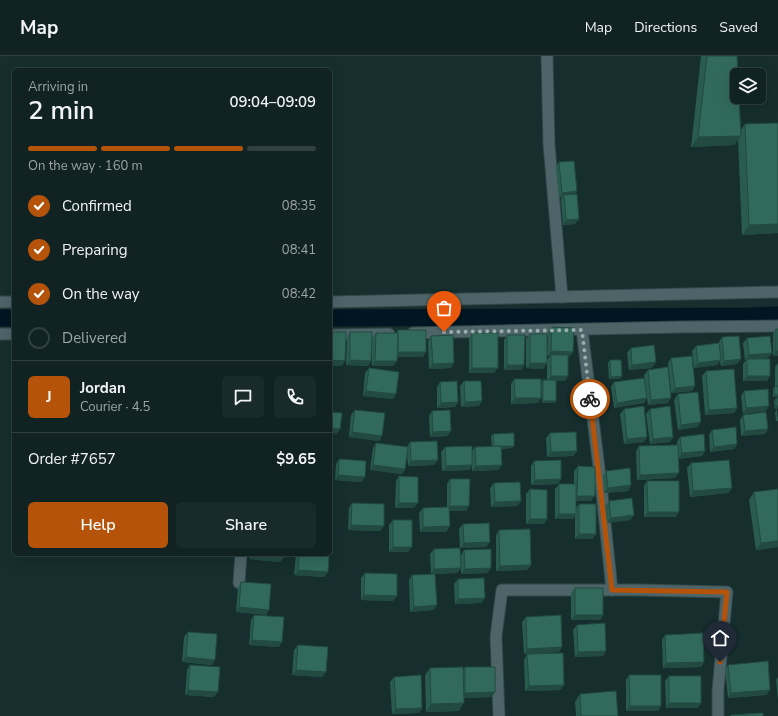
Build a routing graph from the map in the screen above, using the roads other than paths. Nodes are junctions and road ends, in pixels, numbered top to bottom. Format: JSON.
{"nodes":[{"id":1,"x":547,"y":56,"type":"edge"},
{"id":2,"x":778,"y":292,"type":"edge"},
{"id":3,"x":562,"y":297,"type":"junction"},
{"id":4,"x":0,"y":302,"type":"edge"},
{"id":5,"x":12,"y":302,"type":"edge"},
{"id":6,"x":332,"y":302,"type":"edge"},
{"id":7,"x":778,"y":326,"type":"edge"},
{"id":8,"x":582,"y":330,"type":"junction"},
{"id":9,"x":0,"y":334,"type":"edge"},
{"id":10,"x":12,"y":334,"type":"edge"},
{"id":11,"x":332,"y":335,"type":"edge"},
{"id":12,"x":241,"y":556,"type":"edge"},
{"id":13,"x":239,"y":583,"type":"edge"},
{"id":14,"x":612,"y":590,"type":"junction"},
{"id":15,"x":499,"y":716,"type":"edge"},
{"id":16,"x":718,"y":716,"type":"edge"}],
"edges":[{"from":1,"to":3,"type":"street"},
{"from":2,"to":3,"type":"street"},
{"from":3,"to":6,"type":"street"},
{"from":4,"to":5,"type":"street"},
{"from":7,"to":8,"type":"street"},
{"from":8,"to":11,"type":"street"},
{"from":8,"to":14,"type":"street"},
{"from":9,"to":10,"type":"street"},
{"from":12,"to":13,"type":"street"},
{"from":14,"to":15,"type":"street"},
{"from":14,"to":16,"type":"street"}]}
